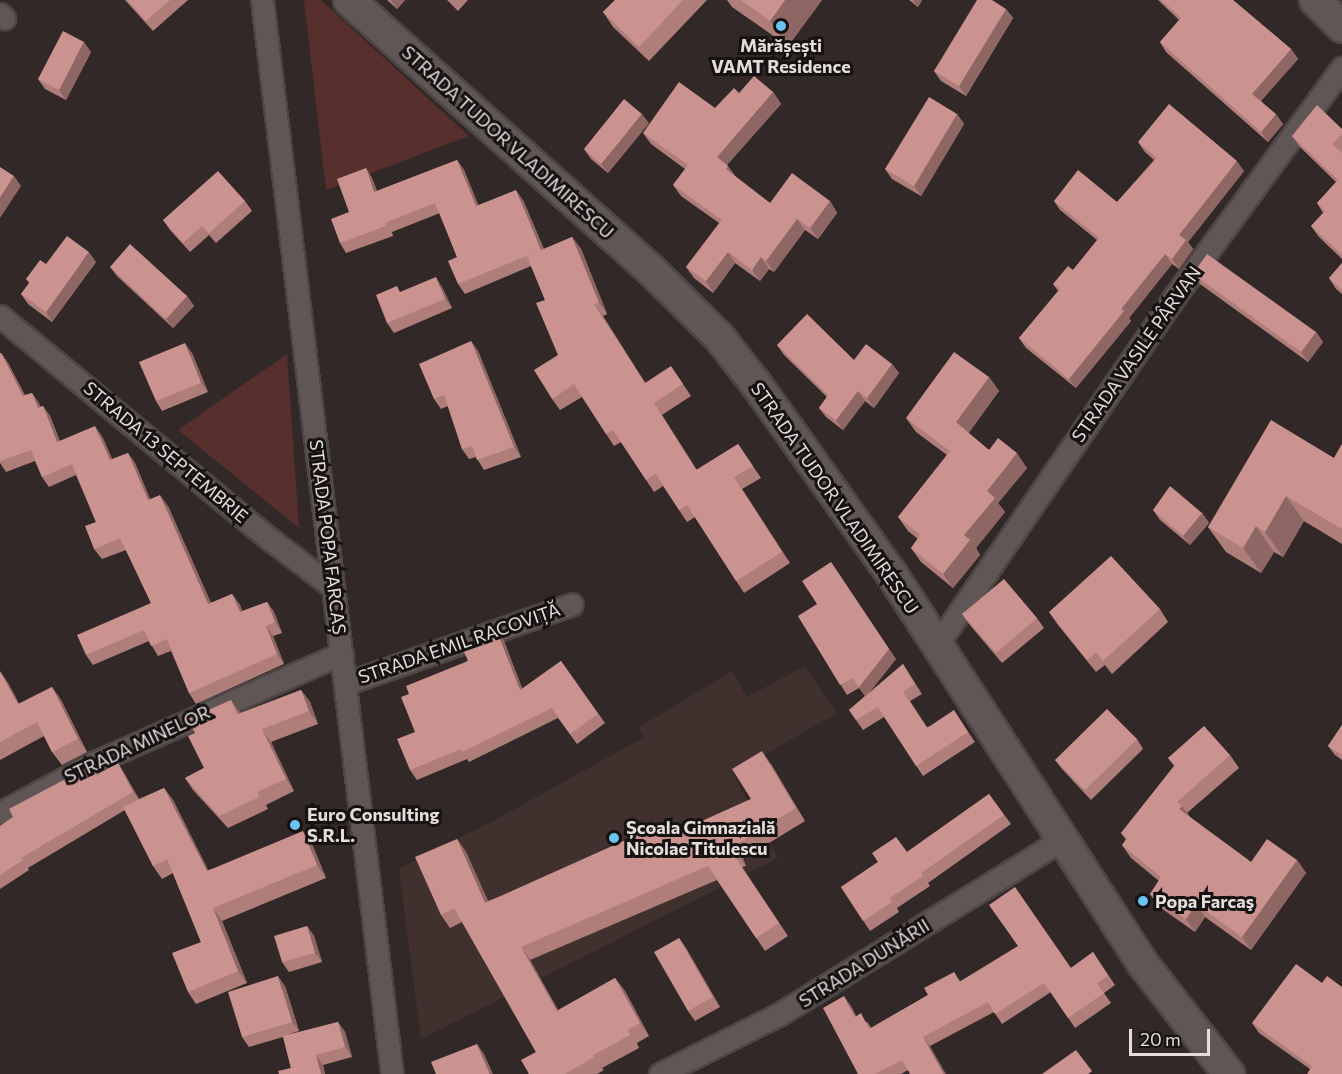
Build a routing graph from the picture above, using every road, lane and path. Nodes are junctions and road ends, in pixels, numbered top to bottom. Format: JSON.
{"nodes":[{"id":1,"x":262,"y":0,"type":"edge"},
{"id":2,"x":349,"y":0,"type":"edge"},
{"id":3,"x":1315,"y":0,"type":"edge"},
{"id":4,"x":1342,"y":27,"type":"edge"},
{"id":5,"x":1342,"y":68,"type":"edge"},
{"id":6,"x":0,"y":316,"type":"edge"},
{"id":7,"x":333,"y":587,"type":"junction"},
{"id":8,"x":572,"y":604,"type":"dead end"},
{"id":9,"x":937,"y":645,"type":"junction"},
{"id":10,"x":342,"y":653,"type":"junction"},
{"id":11,"x":347,"y":683,"type":"junction"},
{"id":12,"x":0,"y":813,"type":"edge"},
{"id":13,"x":1061,"y":840,"type":"junction"},
{"id":14,"x":393,"y":1074,"type":"edge"},
{"id":15,"x":660,"y":1074,"type":"edge"},
{"id":16,"x":1229,"y":1074,"type":"edge"}],
"edges":[{"from":1,"to":7,"type":"street","name":"STRADA POPA FARCAȘ"},
{"from":2,"to":9,"type":"street","name":"STRADA TUDOR VLADIMIRESCU"},
{"from":3,"to":4,"type":"street"},
{"from":5,"to":9,"type":"street","name":"STRADA VASILE PÂRVAN"},
{"from":6,"to":7,"type":"street","name":"STRADA 13 SEPTEMBRIE"},
{"from":7,"to":10,"type":"street","name":"STRADA POPA FARCAȘ"},
{"from":8,"to":11,"type":"street","name":"STRADA EMIL RACOVIȚĂ"},
{"from":9,"to":13,"type":"street","name":"STRADA TUDOR VLADIMIRESCU"},
{"from":10,"to":11,"type":"street","name":"STRADA POPA FARCAȘ"},
{"from":10,"to":12,"type":"street","name":"STRADA MINELOR"},
{"from":11,"to":14,"type":"street","name":"STRADA POPA FARCAȘ"},
{"from":13,"to":15,"type":"street","name":"STRADA DUNĂRII"},
{"from":13,"to":16,"type":"street","name":"STRADA TUDOR VLADIMIRESCU"}]}
